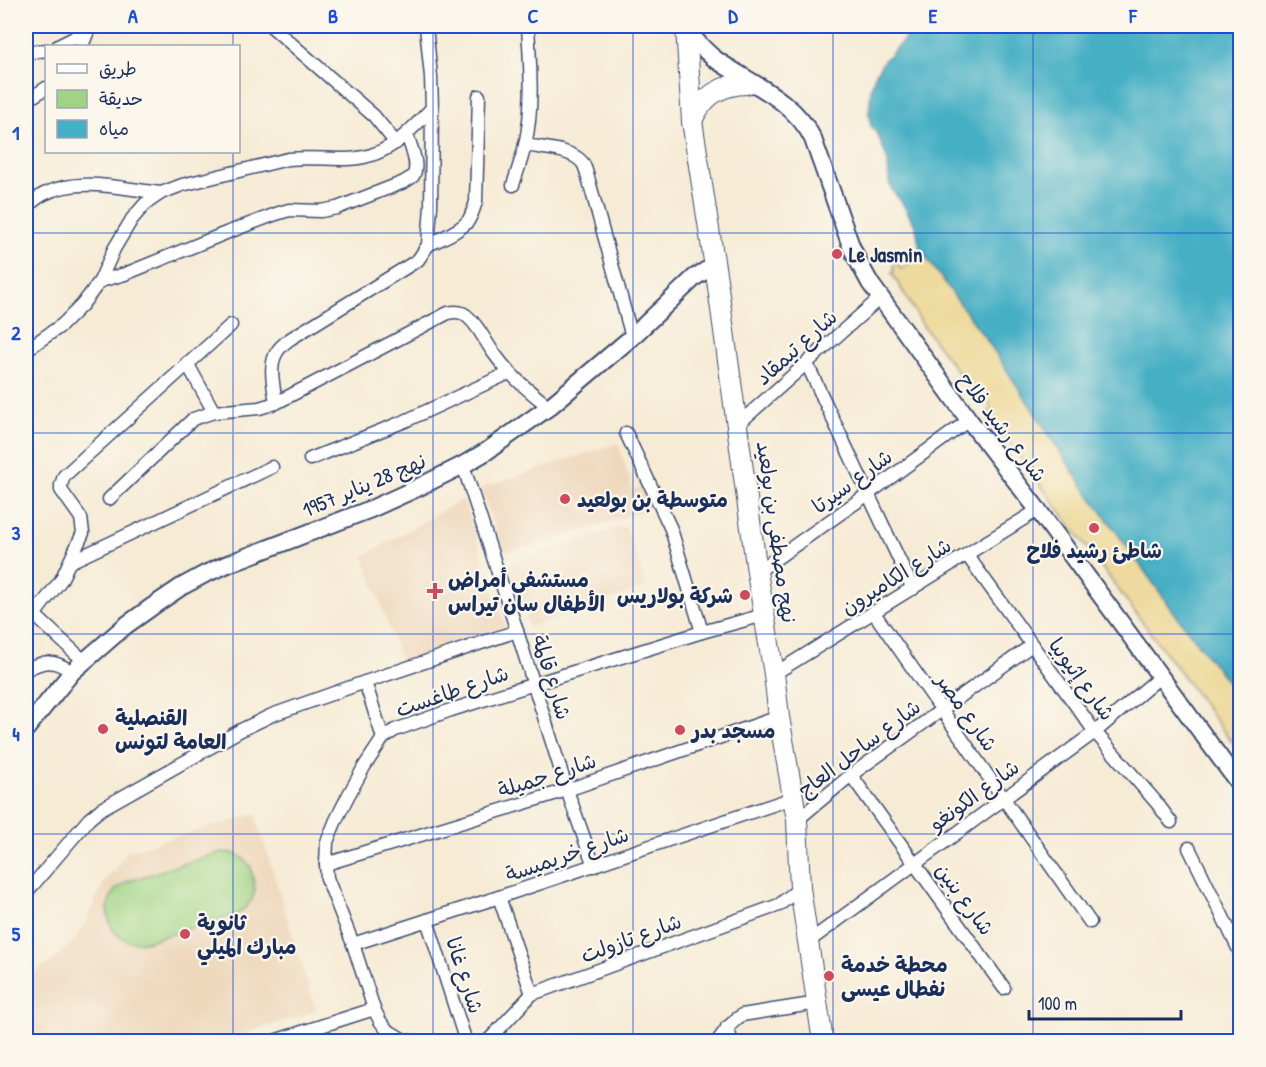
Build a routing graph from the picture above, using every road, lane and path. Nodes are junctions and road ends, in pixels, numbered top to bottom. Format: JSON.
{"nodes":[{"id":1,"x":88,"y":26,"type":"edge"},
{"id":2,"x":271,"y":26,"type":"edge"},
{"id":3,"x":426,"y":26,"type":"edge"},
{"id":4,"x":528,"y":26,"type":"edge"},
{"id":5,"x":686,"y":34,"type":"edge"},
{"id":6,"x":60,"y":45,"type":"edge"},
{"id":7,"x":81,"y":45,"type":"edge"},
{"id":8,"x":45,"y":50,"type":"edge"},
{"id":9,"x":26,"y":53,"type":"edge"},
{"id":10,"x":752,"y":85,"type":"junction"},
{"id":11,"x":45,"y":89,"type":"edge"},
{"id":12,"x":479,"y":96,"type":"dead end"},
{"id":13,"x":26,"y":101,"type":"edge"},
{"id":14,"x":432,"y":108,"type":"junction"},
{"id":15,"x":692,"y":122,"type":"junction"},
{"id":16,"x":407,"y":135,"type":"junction"},
{"id":17,"x":396,"y":143,"type":"junction"},
{"id":18,"x":525,"y":145,"type":"junction"},
{"id":19,"x":513,"y":185,"type":"dead end"},
{"id":20,"x":161,"y":193,"type":"junction"},
{"id":21,"x":26,"y":208,"type":"edge"},
{"id":22,"x":428,"y":245,"type":"junction"},
{"id":23,"x":716,"y":268,"type":"junction"},
{"id":24,"x":100,"y":281,"type":"junction"},
{"id":25,"x":881,"y":297,"type":"junction"},
{"id":26,"x":231,"y":325,"type":"dead end"},
{"id":27,"x":632,"y":337,"type":"junction"},
{"id":28,"x":26,"y":350,"type":"edge"},
{"id":29,"x":187,"y":363,"type":"junction"},
{"id":30,"x":807,"y":364,"type":"junction"},
{"id":31,"x":509,"y":373,"type":"junction"},
{"id":32,"x":276,"y":403,"type":"junction"},
{"id":33,"x":549,"y":407,"type":"junction"},
{"id":34,"x":214,"y":412,"type":"junction"},
{"id":35,"x":969,"y":420,"type":"junction"},
{"id":36,"x":737,"y":425,"type":"junction"},
{"id":37,"x":626,"y":433,"type":"dead end"},
{"id":38,"x":310,"y":459,"type":"dead end"},
{"id":39,"x":463,"y":465,"type":"junction"},
{"id":40,"x":272,"y":467,"type":"dead end"},
{"id":41,"x":868,"y":494,"type":"junction"},
{"id":42,"x":109,"y":499,"type":"dead end"},
{"id":43,"x":1038,"y":510,"type":"junction"},
{"id":44,"x":968,"y":555,"type":"junction"},
{"id":45,"x":70,"y":562,"type":"junction"},
{"id":46,"x":757,"y":572,"type":"junction"},
{"id":47,"x":913,"y":589,"type":"junction"},
{"id":48,"x":29,"y":611,"type":"edge"},
{"id":49,"x":874,"y":613,"type":"junction"},
{"id":50,"x":764,"y":615,"type":"junction"},
{"id":51,"x":517,"y":632,"type":"junction"},
{"id":52,"x":702,"y":632,"type":"junction"},
{"id":53,"x":1032,"y":645,"type":"junction"},
{"id":54,"x":78,"y":666,"type":"junction"},
{"id":55,"x":26,"y":670,"type":"edge"},
{"id":56,"x":774,"y":674,"type":"junction"},
{"id":57,"x":1161,"y":676,"type":"junction"},
{"id":58,"x":365,"y":682,"type":"junction"},
{"id":59,"x":534,"y":684,"type":"junction"},
{"id":60,"x":942,"y":710,"type":"junction"},
{"id":61,"x":779,"y":717,"type":"junction"},
{"id":62,"x":26,"y":729,"type":"edge"},
{"id":63,"x":1095,"y":732,"type":"junction"},
{"id":64,"x":383,"y":738,"type":"junction"},
{"id":65,"x":850,"y":775,"type":"junction"},
{"id":66,"x":1240,"y":785,"type":"edge"},
{"id":67,"x":567,"y":790,"type":"junction"},
{"id":68,"x":793,"y":798,"type":"junction"},
{"id":69,"x":1004,"y":798,"type":"junction"},
{"id":70,"x":796,"y":820,"type":"junction"},
{"id":71,"x":1171,"y":822,"type":"dead end"},
{"id":72,"x":1189,"y":848,"type":"dead end"},
{"id":73,"x":915,"y":863,"type":"junction"},
{"id":74,"x":326,"y":864,"type":"junction"},
{"id":75,"x":594,"y":866,"type":"junction"},
{"id":76,"x":800,"y":888,"type":"junction"},
{"id":77,"x":26,"y":893,"type":"edge"},
{"id":78,"x":499,"y":897,"type":"junction"},
{"id":79,"x":427,"y":920,"type":"junction"},
{"id":80,"x":1090,"y":922,"type":"dead end"},
{"id":81,"x":808,"y":942,"type":"junction"},
{"id":82,"x":353,"y":944,"type":"junction"},
{"id":83,"x":1240,"y":952,"type":"edge"},
{"id":84,"x":1004,"y":988,"type":"dead end"},
{"id":85,"x":532,"y":994,"type":"junction"},
{"id":86,"x":818,"y":1003,"type":"junction"},
{"id":87,"x":374,"y":1008,"type":"junction"},
{"id":88,"x":728,"y":1027,"type":"junction"},
{"id":89,"x":271,"y":1041,"type":"edge"},
{"id":90,"x":414,"y":1041,"type":"edge"},
{"id":91,"x":466,"y":1041,"type":"edge"},
{"id":92,"x":488,"y":1041,"type":"edge"},
{"id":93,"x":717,"y":1041,"type":"edge"},
{"id":94,"x":732,"y":1041,"type":"edge"},
{"id":95,"x":823,"y":1041,"type":"edge"}],
"edges":[{"from":1,"to":6,"type":"street"},
{"from":1,"to":7,"type":"street"},
{"from":2,"to":17,"type":"street"},
{"from":3,"to":14,"type":"street"},
{"from":4,"to":18,"type":"street"},
{"from":5,"to":10,"type":"street","name":"شارع رشيد فلاح"},
{"from":5,"to":15,"type":"main road","name":"نهج مصطفى بن بولعيد"},
{"from":8,"to":9,"type":"street"},
{"from":10,"to":15,"type":"main road"},
{"from":10,"to":25,"type":"street","name":"شارع رشيد فلاح"},
{"from":11,"to":13,"type":"street"},
{"from":12,"to":22,"type":"street"},
{"from":14,"to":16,"type":"street"},
{"from":14,"to":22,"type":"street"},
{"from":15,"to":23,"type":"main road","name":"نهج مصطفى بن بولعيد"},
{"from":16,"to":17,"type":"street"},
{"from":16,"to":24,"type":"street"},
{"from":17,"to":20,"type":"street"},
{"from":18,"to":19,"type":"street"},
{"from":18,"to":27,"type":"street"},
{"from":20,"to":21,"type":"street"},
{"from":20,"to":24,"type":"street"},
{"from":22,"to":32,"type":"street"},
{"from":23,"to":27,"type":"street","name":"نهج 28 يناير 1957"},
{"from":23,"to":36,"type":"main road","name":"نهج مصطفى بن بولعيد"},
{"from":24,"to":28,"type":"street"},
{"from":25,"to":30,"type":"street","name":"شارع تيمقاد"},
{"from":25,"to":35,"type":"street","name":"شارع رشيد فلاح"},
{"from":26,"to":29,"type":"street"},
{"from":27,"to":33,"type":"street","name":"نهج 28 يناير 1957"},
{"from":29,"to":34,"type":"street"},
{"from":29,"to":45,"type":"street"},
{"from":30,"to":36,"type":"street","name":"شارع تيمقاد"},
{"from":30,"to":41,"type":"street"},
{"from":31,"to":32,"type":"street"},
{"from":31,"to":33,"type":"street"},
{"from":31,"to":38,"type":"street"},
{"from":32,"to":34,"type":"street"},
{"from":33,"to":39,"type":"street","name":"نهج 28 يناير 1957"},
{"from":34,"to":42,"type":"street"},
{"from":35,"to":41,"type":"street","name":"شارع سيرتا"},
{"from":35,"to":43,"type":"street","name":"شارع رشيد فلاح"},
{"from":36,"to":46,"type":"main road","name":"نهج مصطفى بن بولعيد"},
{"from":37,"to":52,"type":"street"},
{"from":39,"to":51,"type":"street","name":"شارع قالمة"},
{"from":39,"to":54,"type":"street","name":"نهج 28 يناير 1957"},
{"from":40,"to":45,"type":"street"},
{"from":41,"to":46,"type":"street","name":"شارع سيرتا"},
{"from":41,"to":47,"type":"street"},
{"from":43,"to":44,"type":"street","name":"شارع الكاميرون"},
{"from":43,"to":57,"type":"street","name":"شارع رشيد فلاح"},
{"from":44,"to":47,"type":"street","name":"شارع الكاميرون"},
{"from":44,"to":53,"type":"street","name":"شارع إثيوبيا"},
{"from":45,"to":48,"type":"street"},
{"from":46,"to":50,"type":"main road","name":"نهج مصطفى بن بولعيد"},
{"from":47,"to":49,"type":"street","name":"شارع الكاميرون"},
{"from":48,"to":54,"type":"street"},
{"from":49,"to":56,"type":"street","name":"شارع الكاميرون"},
{"from":49,"to":60,"type":"street","name":"شارع مصر"},
{"from":50,"to":52,"type":"street","name":"شارع طاغست"},
{"from":50,"to":56,"type":"main road","name":"نهج مصطفى بن بولعيد"},
{"from":51,"to":58,"type":"street"},
{"from":51,"to":59,"type":"street","name":"شارع قالمة"},
{"from":52,"to":59,"type":"street","name":"شارع طاغست"},
{"from":53,"to":60,"type":"street","name":"شارع ساحل العاج"},
{"from":53,"to":63,"type":"street","name":"شارع إثيوبيا"},
{"from":54,"to":55,"type":"street"},
{"from":54,"to":62,"type":"street","name":"نهج 28 يناير 1957"},
{"from":56,"to":61,"type":"main road","name":"نهج مصطفى بن بولعيد"},
{"from":57,"to":63,"type":"street","name":"شارع الكونغو"},
{"from":57,"to":66,"type":"street","name":"شارع رشيد فلاح"},
{"from":58,"to":64,"type":"street"},
{"from":58,"to":77,"type":"street"},
{"from":59,"to":64,"type":"street","name":"شارع طاغست"},
{"from":59,"to":67,"type":"street","name":"شارع قالمة"},
{"from":60,"to":65,"type":"street","name":"شارع ساحل العاج"},
{"from":60,"to":69,"type":"street","name":"شارع مصر"},
{"from":61,"to":67,"type":"street","name":"شارع جميلة"},
{"from":61,"to":68,"type":"main road","name":"نهج مصطفى بن بولعيد"},
{"from":63,"to":69,"type":"street","name":"شارع الكونغو"},
{"from":63,"to":71,"type":"street","name":"شارع إثيوبيا"},
{"from":64,"to":74,"type":"street","name":"شارع طاغست"},
{"from":65,"to":70,"type":"street","name":"شارع ساحل العاج"},
{"from":65,"to":73,"type":"street","name":"شارع بنين"},
{"from":67,"to":74,"type":"street","name":"شارع جميلة"},
{"from":67,"to":75,"type":"street","name":"شارع قالمة"},
{"from":68,"to":70,"type":"main road","name":"نهج مصطفى بن بولعيد"},
{"from":68,"to":75,"type":"street","name":"شارع خريميسة"},
{"from":69,"to":73,"type":"street","name":"شارع الكونغو"},
{"from":69,"to":80,"type":"street","name":"شارع مصر"},
{"from":70,"to":76,"type":"main road","name":"نهج مصطفى بن بولعيد"},
{"from":72,"to":83,"type":"street"},
{"from":73,"to":81,"type":"street","name":"شارع الكونغو"},
{"from":73,"to":84,"type":"street","name":"شارع بنين"},
{"from":74,"to":82,"type":"street","name":"شارع طاغست"},
{"from":75,"to":78,"type":"street","name":"شارع خريميسة"},
{"from":76,"to":81,"type":"main road","name":"نهج مصطفى بن بولعيد"},
{"from":76,"to":85,"type":"street","name":"شارع تازولت"},
{"from":78,"to":79,"type":"street","name":"شارع خريميسة"},
{"from":78,"to":85,"type":"street"},
{"from":79,"to":82,"type":"street","name":"شارع خريميسة"},
{"from":79,"to":91,"type":"street","name":"شارع غانا"},
{"from":81,"to":86,"type":"main road","name":"نهج مصطفى بن بولعيد"},
{"from":82,"to":87,"type":"street","name":"شارع طاغست"},
{"from":85,"to":92,"type":"street","name":"شارع تازولت"},
{"from":86,"to":88,"type":"street"},
{"from":86,"to":95,"type":"main road","name":"نهج مصطفى بن بولعيد"},
{"from":87,"to":89,"type":"street"},
{"from":87,"to":90,"type":"street","name":"شارع طاغست"},
{"from":88,"to":93,"type":"street"},
{"from":88,"to":94,"type":"street"}]}
